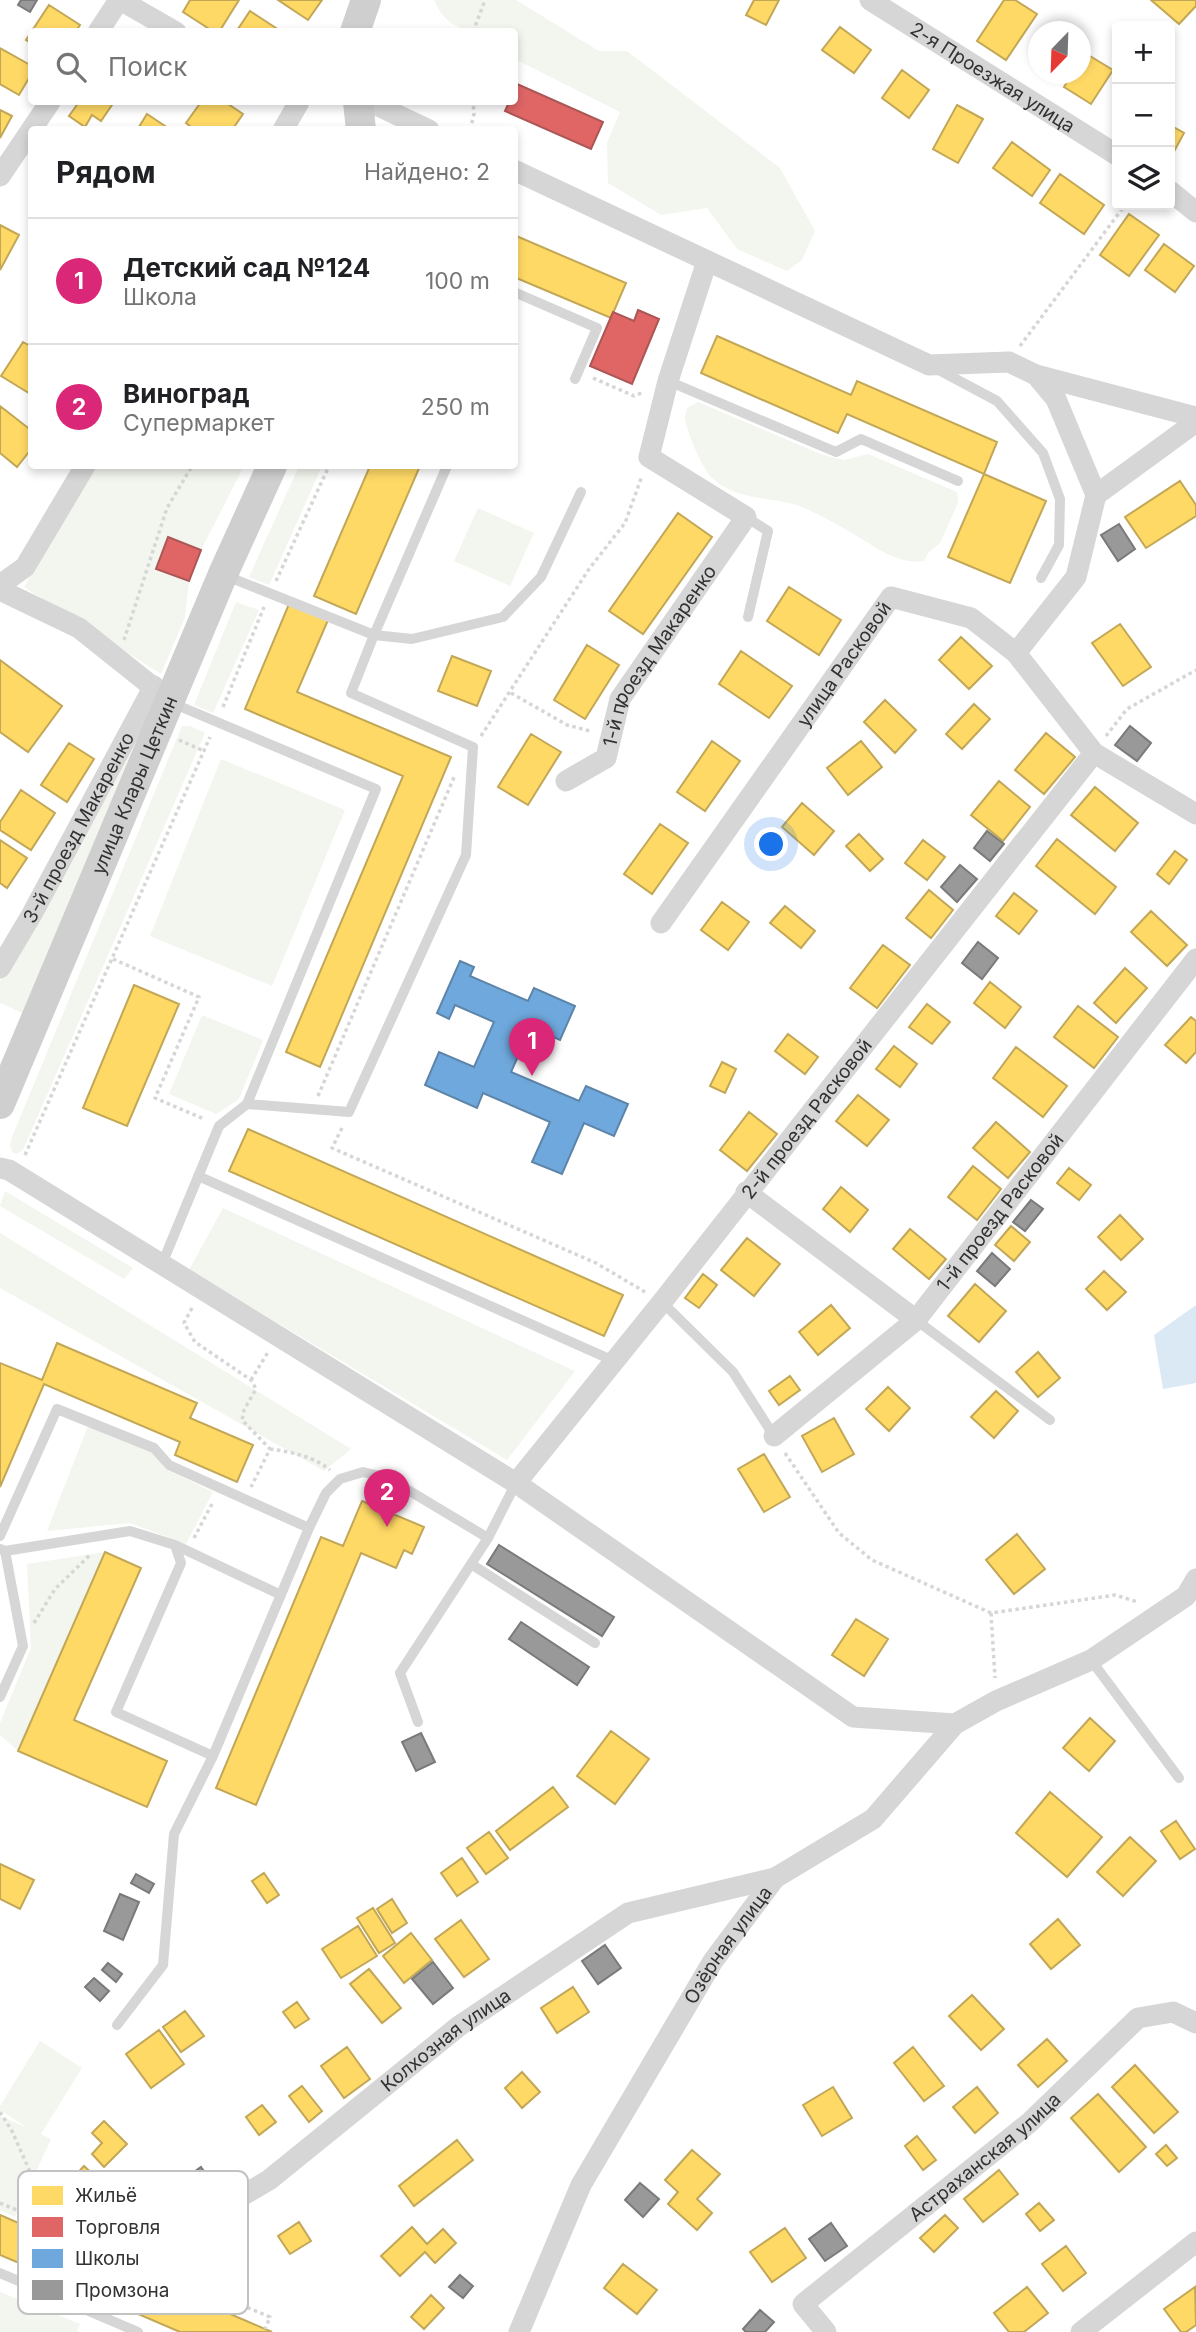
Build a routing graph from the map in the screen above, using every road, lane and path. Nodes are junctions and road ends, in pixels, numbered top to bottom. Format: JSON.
{"nodes":[{"id":1,"x":119,"y":0,"type":"edge"},
{"id":2,"x":366,"y":0,"type":"edge"},
{"id":3,"x":485,"y":0,"type":"edge"},
{"id":4,"x":870,"y":0,"type":"edge"},
{"id":5,"x":101,"y":28,"type":"edge"},
{"id":6,"x":169,"y":28,"type":"edge"},
{"id":7,"x":356,"y":28,"type":"edge"},
{"id":8,"x":474,"y":28,"type":"edge"},
{"id":9,"x":48,"y":105,"type":"edge"},
{"id":10,"x":297,"y":105,"type":"edge"},
{"id":11,"x":358,"y":105,"type":"edge"},
{"id":12,"x":376,"y":105,"type":"edge"},
{"id":13,"x":473,"y":105,"type":"edge"},
{"id":14,"x":34,"y":126,"type":"edge"},
{"id":15,"x":285,"y":126,"type":"edge"},
{"id":16,"x":361,"y":126,"type":"edge"},
{"id":17,"x":421,"y":126,"type":"edge"},
{"id":18,"x":471,"y":126,"type":"edge"},
{"id":19,"x":28,"y":135,"type":"edge"},
{"id":20,"x":1112,"y":152,"type":"edge"},
{"id":21,"x":518,"y":172,"type":"edge"},
{"id":22,"x":0,"y":176,"type":"edge"},
{"id":23,"x":1175,"y":195,"type":"edge"},
{"id":24,"x":1121,"y":210,"type":"edge"},
{"id":25,"x":1196,"y":212,"type":"edge"},
{"id":26,"x":708,"y":261,"type":"junction"},
{"id":27,"x":518,"y":294,"type":"edge"},
{"id":28,"x":1009,"y":362,"type":"junction"},
{"id":29,"x":929,"y":365,"type":"junction"},
{"id":30,"x":577,"y":375,"type":"joint"},
{"id":31,"x":1036,"y":375,"type":"junction"},
{"id":32,"x":668,"y":381,"type":"junction"},
{"id":33,"x":1196,"y":420,"type":"edge"},
{"id":34,"x":649,"y":457,"type":"junction"},
{"id":35,"x":83,"y":469,"type":"edge"},
{"id":36,"x":190,"y":469,"type":"edge"},
{"id":37,"x":271,"y":469,"type":"edge"},
{"id":38,"x":328,"y":469,"type":"edge"},
{"id":39,"x":446,"y":469,"type":"edge"},
{"id":40,"x":958,"y":481,"type":"dead end"},
{"id":41,"x":581,"y":492,"type":"dead end"},
{"id":42,"x":1096,"y":495,"type":"junction"},
{"id":43,"x":746,"y":517,"type":"junction"},
{"id":44,"x":223,"y":574,"type":"junction"},
{"id":45,"x":1041,"y":578,"type":"dead end"},
{"id":46,"x":0,"y":587,"type":"edge"},
{"id":47,"x":270,"y":592,"type":"junction"},
{"id":48,"x":748,"y":617,"type":"dead end"},
{"id":49,"x":374,"y":635,"type":"junction"},
{"id":50,"x":1016,"y":653,"type":"junction"},
{"id":51,"x":119,"y":659,"type":"junction"},
{"id":52,"x":1196,"y":670,"type":"edge"},
{"id":53,"x":511,"y":693,"type":"junction"},
{"id":54,"x":161,"y":694,"type":"junction"},
{"id":55,"x":217,"y":721,"type":"junction"},
{"id":56,"x":612,"y":736,"type":"junction"},
{"id":57,"x":473,"y":747,"type":"junction"},
{"id":58,"x":1094,"y":753,"type":"junction"},
{"id":59,"x":566,"y":781,"type":"dead end"},
{"id":60,"x":1196,"y":814,"type":"edge"},
{"id":61,"x":661,"y":923,"type":"dead end"},
{"id":62,"x":113,"y":959,"type":"junction"},
{"id":63,"x":1196,"y":959,"type":"edge"},
{"id":64,"x":0,"y":968,"type":"edge"},
{"id":65,"x":0,"y":1104,"type":"edge"},
{"id":66,"x":247,"y":1104,"type":"junction"},
{"id":67,"x":312,"y":1111,"type":"junction"},
{"id":68,"x":349,"y":1112,"type":"junction"},
{"id":69,"x":219,"y":1126,"type":"junction"},
{"id":70,"x":5,"y":1169,"type":"edge"},
{"id":71,"x":198,"y":1176,"type":"junction"},
{"id":72,"x":746,"y":1192,"type":"junction"},
{"id":73,"x":162,"y":1265,"type":"junction"},
{"id":74,"x":662,"y":1302,"type":"junction"},
{"id":75,"x":916,"y":1321,"type":"junction"},
{"id":76,"x":184,"y":1323,"type":"dead end"},
{"id":77,"x":278,"y":1335,"type":"junction"},
{"id":78,"x":614,"y":1361,"type":"junction"},
{"id":79,"x":251,"y":1380,"type":"junction"},
{"id":80,"x":1050,"y":1420,"type":"dead end"},
{"id":81,"x":774,"y":1436,"type":"junction"},
{"id":82,"x":270,"y":1449,"type":"junction"},
{"id":83,"x":341,"y":1479,"type":"junction"},
{"id":84,"x":516,"y":1483,"type":"junction"},
{"id":85,"x":220,"y":1487,"type":"junction"},
{"id":86,"x":246,"y":1499,"type":"junction"},
{"id":87,"x":309,"y":1528,"type":"junction"},
{"id":88,"x":103,"y":1535,"type":"junction"},
{"id":89,"x":0,"y":1536,"type":"edge"},
{"id":90,"x":488,"y":1538,"type":"junction"},
{"id":91,"x":175,"y":1545,"type":"junction"},
{"id":92,"x":3,"y":1550,"type":"edge"},
{"id":93,"x":187,"y":1550,"type":"junction"},
{"id":94,"x":471,"y":1564,"type":"junction"},
{"id":95,"x":1193,"y":1593,"type":"edge"},
{"id":96,"x":281,"y":1595,"type":"junction"},
{"id":97,"x":1164,"y":1610,"type":"junction"},
{"id":98,"x":991,"y":1613,"type":"junction"},
{"id":99,"x":21,"y":1640,"type":"junction"},
{"id":100,"x":595,"y":1643,"type":"dead end"},
{"id":101,"x":1091,"y":1660,"type":"junction"},
{"id":102,"x":0,"y":1697,"type":"edge"},
{"id":103,"x":996,"y":1701,"type":"junction"},
{"id":104,"x":418,"y":1722,"type":"dead end"},
{"id":105,"x":955,"y":1724,"type":"junction"},
{"id":106,"x":213,"y":1756,"type":"junction"},
{"id":107,"x":1179,"y":1778,"type":"dead end"},
{"id":108,"x":775,"y":1878,"type":"junction"},
{"id":109,"x":1196,"y":2023,"type":"edge"},
{"id":110,"x":117,"y":2025,"type":"dead end"},
{"id":111,"x":0,"y":2112,"type":"edge"},
{"id":112,"x":30,"y":2171,"type":"edge"},
{"id":113,"x":248,"y":2192,"type":"edge"},
{"id":114,"x":1196,"y":2242,"type":"edge"},
{"id":115,"x":0,"y":2273,"type":"edge"},
{"id":116,"x":18,"y":2281,"type":"edge"},
{"id":117,"x":96,"y":2314,"type":"edge"},
{"id":118,"x":138,"y":2332,"type":"edge"},
{"id":119,"x":519,"y":2332,"type":"edge"},
{"id":120,"x":826,"y":2332,"type":"edge"},
{"id":121,"x":1082,"y":2332,"type":"edge"}],
"edges":[{"from":1,"to":5,"type":"street"},
{"from":1,"to":6,"type":"street"},
{"from":2,"to":7,"type":"main road"},
{"from":3,"to":8,"type":"path"},
{"from":4,"to":20,"type":"street","name":"2-я Проезжая улица"},
{"from":9,"to":14,"type":"street"},
{"from":10,"to":15,"type":"street"},
{"from":11,"to":16,"type":"main road"},
{"from":12,"to":17,"type":"street"},
{"from":13,"to":18,"type":"path"},
{"from":19,"to":22,"type":"street"},
{"from":21,"to":26,"type":"street"},
{"from":23,"to":25,"type":"street"},
{"from":24,"to":28,"type":"path"},
{"from":26,"to":29,"type":"street"},
{"from":26,"to":32,"type":"street"},
{"from":27,"to":30,"type":"lane"},
{"from":28,"to":29,"type":"street"},
{"from":28,"to":31,"type":"street"},
{"from":29,"to":45,"type":"lane"},
{"from":30,"to":32,"type":"path"},
{"from":31,"to":33,"type":"street"},
{"from":31,"to":42,"type":"street"},
{"from":32,"to":34,"type":"street"},
{"from":32,"to":40,"type":"lane"},
{"from":33,"to":42,"type":"street"},
{"from":34,"to":43,"type":"street"},
{"from":34,"to":53,"type":"path"},
{"from":35,"to":46,"type":"street"},
{"from":36,"to":51,"type":"path"},
{"from":37,"to":44,"type":"main road","name":"улица Клары Цеткин"},
{"from":38,"to":47,"type":"path"},
{"from":39,"to":49,"type":"lane"},
{"from":41,"to":49,"type":"lane"},
{"from":42,"to":50,"type":"street"},
{"from":43,"to":48,"type":"lane"},
{"from":43,"to":56,"type":"street","name":"1-й проезд Макаренко"},
{"from":44,"to":47,"type":"lane"},
{"from":44,"to":54,"type":"main road","name":"улица Клары Цеткин"},
{"from":46,"to":51,"type":"street"},
{"from":47,"to":49,"type":"lane"},
{"from":47,"to":55,"type":"path"},
{"from":49,"to":57,"type":"lane"},
{"from":50,"to":58,"type":"street"},
{"from":50,"to":61,"type":"street","name":"улица Расковой"},
{"from":51,"to":54,"type":"street"},
{"from":52,"to":58,"type":"path"},
{"from":53,"to":56,"type":"path"},
{"from":53,"to":57,"type":"path"},
{"from":54,"to":55,"type":"lane"},
{"from":54,"to":64,"type":"street","name":"3-й проезд Макаренко"},
{"from":54,"to":65,"type":"main road","name":"улица Клары Цеткин"},
{"from":55,"to":62,"type":"path"},
{"from":55,"to":66,"type":"lane"},
{"from":56,"to":59,"type":"street","name":"1-й проезд Макаренко"},
{"from":57,"to":67,"type":"path"},
{"from":57,"to":68,"type":"lane"},
{"from":58,"to":60,"type":"street"},
{"from":58,"to":72,"type":"street","name":"2-й проезд Расковой"},
{"from":62,"to":69,"type":"path"},
{"from":62,"to":70,"type":"path"},
{"from":63,"to":75,"type":"street","name":"1-й проезд Расковой"},
{"from":66,"to":67,"type":"lane"},
{"from":66,"to":69,"type":"lane"},
{"from":67,"to":68,"type":"lane"},
{"from":68,"to":74,"type":"path"},
{"from":69,"to":71,"type":"lane"},
{"from":70,"to":73,"type":"street"},
{"from":71,"to":73,"type":"lane"},
{"from":71,"to":78,"type":"lane"},
{"from":72,"to":74,"type":"street","name":"2-й проезд Расковой"},
{"from":72,"to":75,"type":"street"},
{"from":73,"to":77,"type":"street"},
{"from":74,"to":78,"type":"street","name":"2-й проезд Расковой"},
{"from":74,"to":81,"type":"lane"},
{"from":75,"to":80,"type":"lane"},
{"from":75,"to":81,"type":"street","name":"1-й проезд Расковой"},
{"from":76,"to":79,"type":"path"},
{"from":77,"to":79,"type":"path"},
{"from":77,"to":84,"type":"street"},
{"from":78,"to":84,"type":"street","name":"2-й проезд Расковой"},
{"from":79,"to":82,"type":"path"},
{"from":81,"to":98,"type":"path"},
{"from":82,"to":83,"type":"path"},
{"from":82,"to":86,"type":"path"},
{"from":83,"to":87,"type":"lane"},
{"from":83,"to":90,"type":"lane"},
{"from":84,"to":90,"type":"lane"},
{"from":84,"to":105,"type":"street"},
{"from":85,"to":86,"type":"lane"},
{"from":85,"to":89,"type":"lane"},
{"from":85,"to":93,"type":"path"},
{"from":86,"to":87,"type":"lane"},
{"from":87,"to":96,"type":"lane"},
{"from":88,"to":91,"type":"lane"},
{"from":88,"to":92,"type":"lane"},
{"from":88,"to":99,"type":"path"},
{"from":90,"to":94,"type":"lane"},
{"from":91,"to":93,"type":"lane"},
{"from":91,"to":106,"type":"lane"},
{"from":92,"to":99,"type":"lane"},
{"from":93,"to":96,"type":"lane"},
{"from":94,"to":100,"type":"lane"},
{"from":94,"to":104,"type":"lane"},
{"from":95,"to":97,"type":"street","name":"Озёрная улица"},
{"from":96,"to":106,"type":"lane"},
{"from":97,"to":98,"type":"path"},
{"from":97,"to":101,"type":"street","name":"Озёрная улица"},
{"from":98,"to":103,"type":"path"},
{"from":99,"to":102,"type":"lane"},
{"from":101,"to":103,"type":"street","name":"Озёрная улица"},
{"from":101,"to":107,"type":"lane"},
{"from":103,"to":105,"type":"street","name":"Озёрная улица"},
{"from":105,"to":108,"type":"street","name":"Озёрная улица"},
{"from":106,"to":110,"type":"lane"},
{"from":108,"to":113,"type":"street","name":"Колхозная улица"},
{"from":108,"to":119,"type":"street","name":"Озёрная улица"},
{"from":109,"to":120,"type":"street","name":"Астраханская улица"},
{"from":111,"to":112,"type":"path"},
{"from":114,"to":121,"type":"street"},
{"from":115,"to":116,"type":"lane"},
{"from":117,"to":118,"type":"lane"}]}
